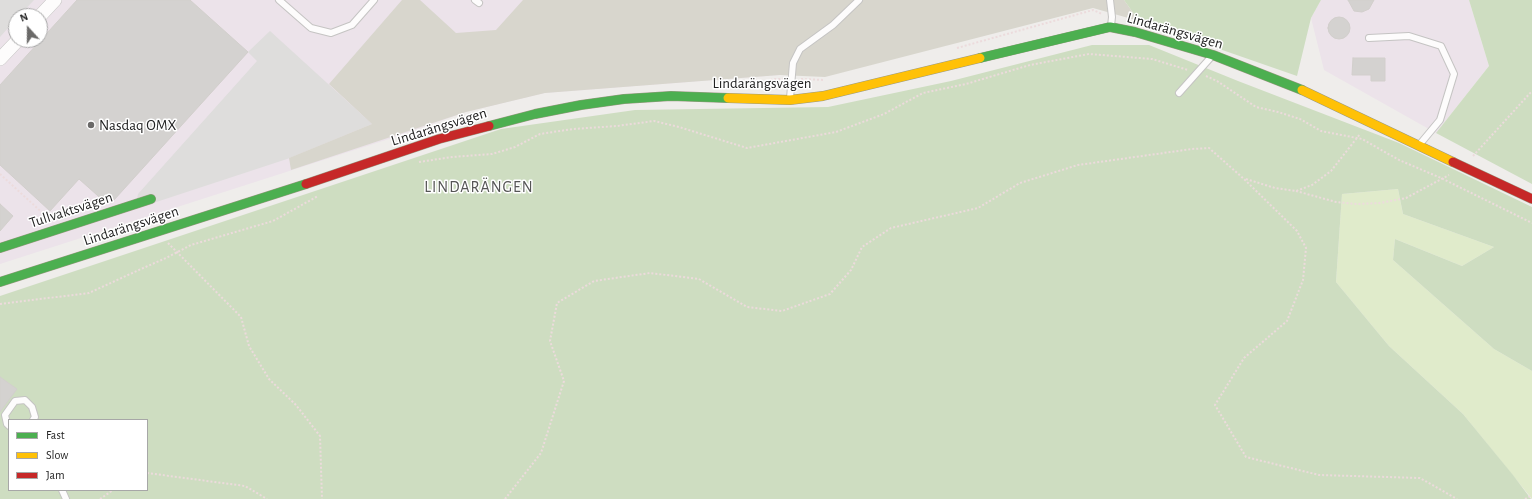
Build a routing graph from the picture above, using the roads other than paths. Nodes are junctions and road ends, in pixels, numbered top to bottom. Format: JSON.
{"nodes":[{"id":1,"x":55,"y":0,"type":"edge"},
{"id":2,"x":279,"y":0,"type":"edge"},
{"id":3,"x":374,"y":0,"type":"edge"},
{"id":4,"x":859,"y":0,"type":"edge"},
{"id":5,"x":1110,"y":0,"type":"edge"},
{"id":6,"x":48,"y":8,"type":"edge"},
{"id":7,"x":1110,"y":27,"type":"junction"},
{"id":8,"x":1369,"y":38,"type":"dead end"},
{"id":9,"x":10,"y":48,"type":"edge"},
{"id":10,"x":1213,"y":55,"type":"junction"},
{"id":11,"x":0,"y":59,"type":"edge"},
{"id":12,"x":1179,"y":93,"type":"dead end"},
{"id":13,"x":790,"y":100,"type":"junction"},
{"id":14,"x":1419,"y":145,"type":"junction"},
{"id":15,"x":151,"y":199,"type":"dead end"},
{"id":16,"x":1532,"y":200,"type":"edge"},
{"id":17,"x":0,"y":248,"type":"edge"},
{"id":18,"x":0,"y":282,"type":"edge"},
{"id":19,"x":34,"y":419,"type":"edge"},
{"id":20,"x":8,"y":425,"type":"edge"}],
"edges":[{"from":1,"to":6,"type":"street"},
{"from":2,"to":3,"type":"lane"},
{"from":4,"to":13,"type":"lane"},
{"from":5,"to":7,"type":"lane"},
{"from":7,"to":10,"type":"street","name":"Lindarängsvägen"},
{"from":7,"to":13,"type":"street","name":"Lindarängsvägen"},
{"from":8,"to":14,"type":"lane"},
{"from":9,"to":11,"type":"street"},
{"from":10,"to":12,"type":"lane"},
{"from":10,"to":14,"type":"street","name":"Lindarängsvägen"},
{"from":13,"to":18,"type":"street","name":"Lindarängsvägen"},
{"from":14,"to":16,"type":"street","name":"Lindarängsvägen"},
{"from":15,"to":17,"type":"street","name":"Tullvaktsvägen"},
{"from":19,"to":20,"type":"lane"}]}
